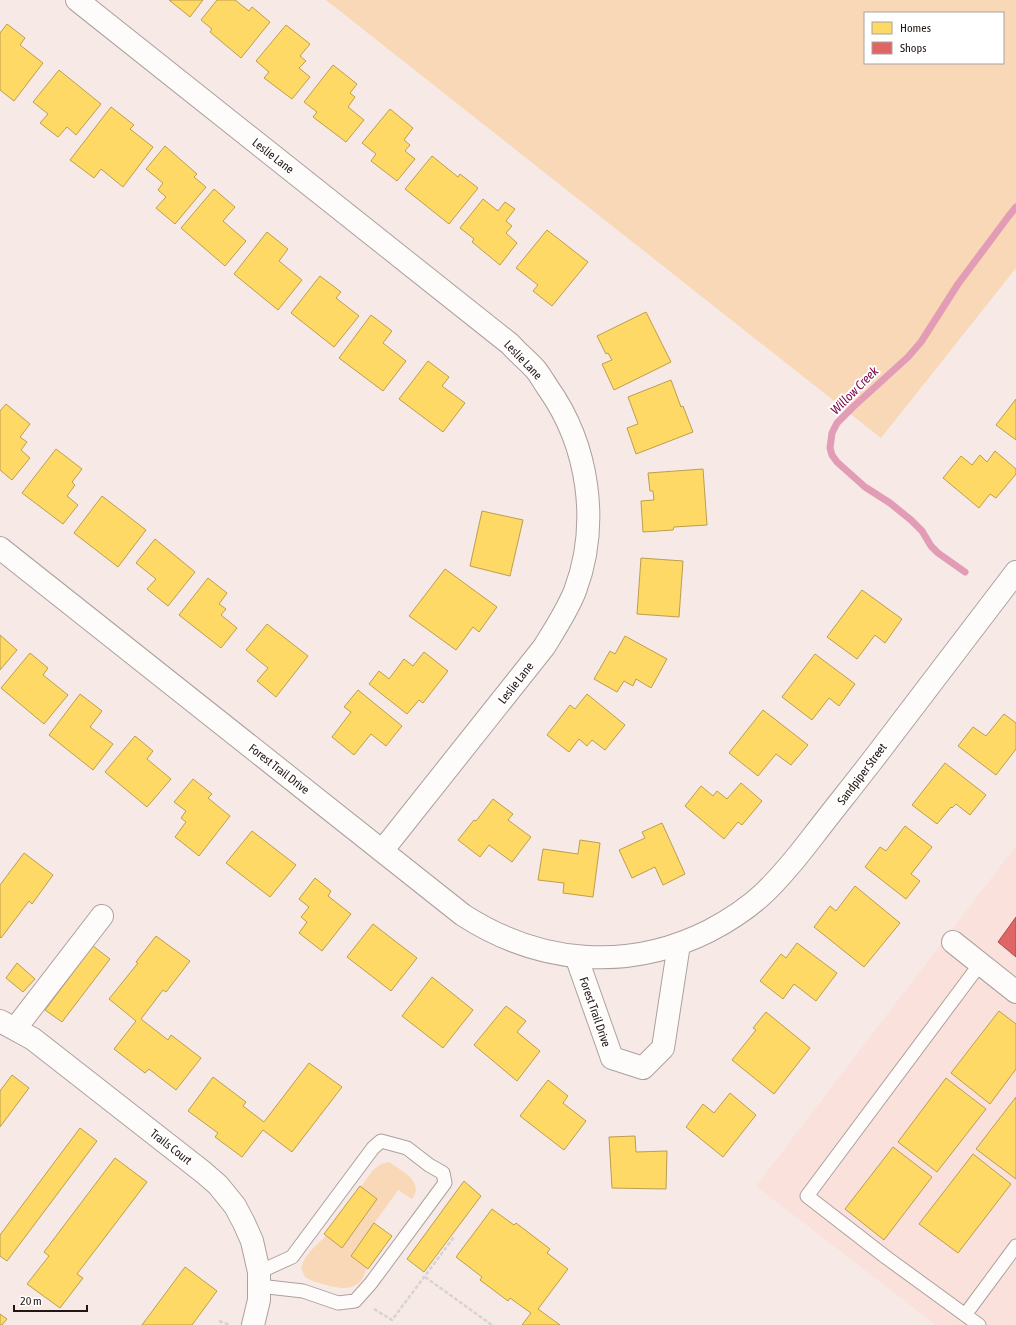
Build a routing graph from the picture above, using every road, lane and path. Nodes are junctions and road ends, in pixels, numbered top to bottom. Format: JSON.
{"nodes":[{"id":1,"x":76,"y":0,"type":"edge"},
{"id":2,"x":0,"y":548,"type":"edge"},
{"id":3,"x":1016,"y":572,"type":"edge"},
{"id":4,"x":382,"y":851,"type":"junction"},
{"id":5,"x":102,"y":916,"type":"dead end"},
{"id":6,"x":953,"y":942,"type":"dead end"},
{"id":7,"x":679,"y":944,"type":"junction"},
{"id":8,"x":576,"y":956,"type":"junction"},
{"id":9,"x":626,"y":956,"type":"joint"},
{"id":10,"x":980,"y":964,"type":"junction"},
{"id":11,"x":1016,"y":992,"type":"edge"},
{"id":12,"x":8,"y":1025,"type":"edge"},
{"id":13,"x":454,"y":1237,"type":"dead end"},
{"id":14,"x":1016,"y":1246,"type":"edge"},
{"id":15,"x":425,"y":1277,"type":"junction"},
{"id":16,"x":259,"y":1279,"type":"junction"},
{"id":17,"x":371,"y":1307,"type":"dead end"},
{"id":18,"x":965,"y":1315,"type":"junction"},
{"id":19,"x":219,"y":1322,"type":"dead end"},
{"id":20,"x":230,"y":1325,"type":"edge"},
{"id":21,"x":253,"y":1325,"type":"edge"},
{"id":22,"x":492,"y":1325,"type":"edge"},
{"id":23,"x":979,"y":1325,"type":"edge"}],
"edges":[{"from":1,"to":4,"type":"street","name":"Leslie Lane"},
{"from":2,"to":4,"type":"street","name":"Forest Trail Drive"},
{"from":3,"to":7,"type":"street","name":"Sandpiper Street"},
{"from":4,"to":8,"type":"street","name":"Forest Trail Drive"},
{"from":5,"to":12,"type":"street"},
{"from":6,"to":10,"type":"street"},
{"from":7,"to":8,"type":"street","name":"Forest Trail Drive"},
{"from":7,"to":9,"type":"street","name":"Sandpiper Street"},
{"from":8,"to":9,"type":"street","name":"Forest Trail Drive"},
{"from":10,"to":11,"type":"street"},
{"from":10,"to":18,"type":"lane"},
{"from":12,"to":16,"type":"street","name":"Trails Court"},
{"from":13,"to":15,"type":"path"},
{"from":14,"to":18,"type":"lane"},
{"from":15,"to":17,"type":"path"},
{"from":15,"to":22,"type":"path"},
{"from":16,"to":16,"type":"lane"},
{"from":16,"to":21,"type":"street","name":"Trails Court"},
{"from":18,"to":23,"type":"lane"},
{"from":19,"to":20,"type":"path"}]}
